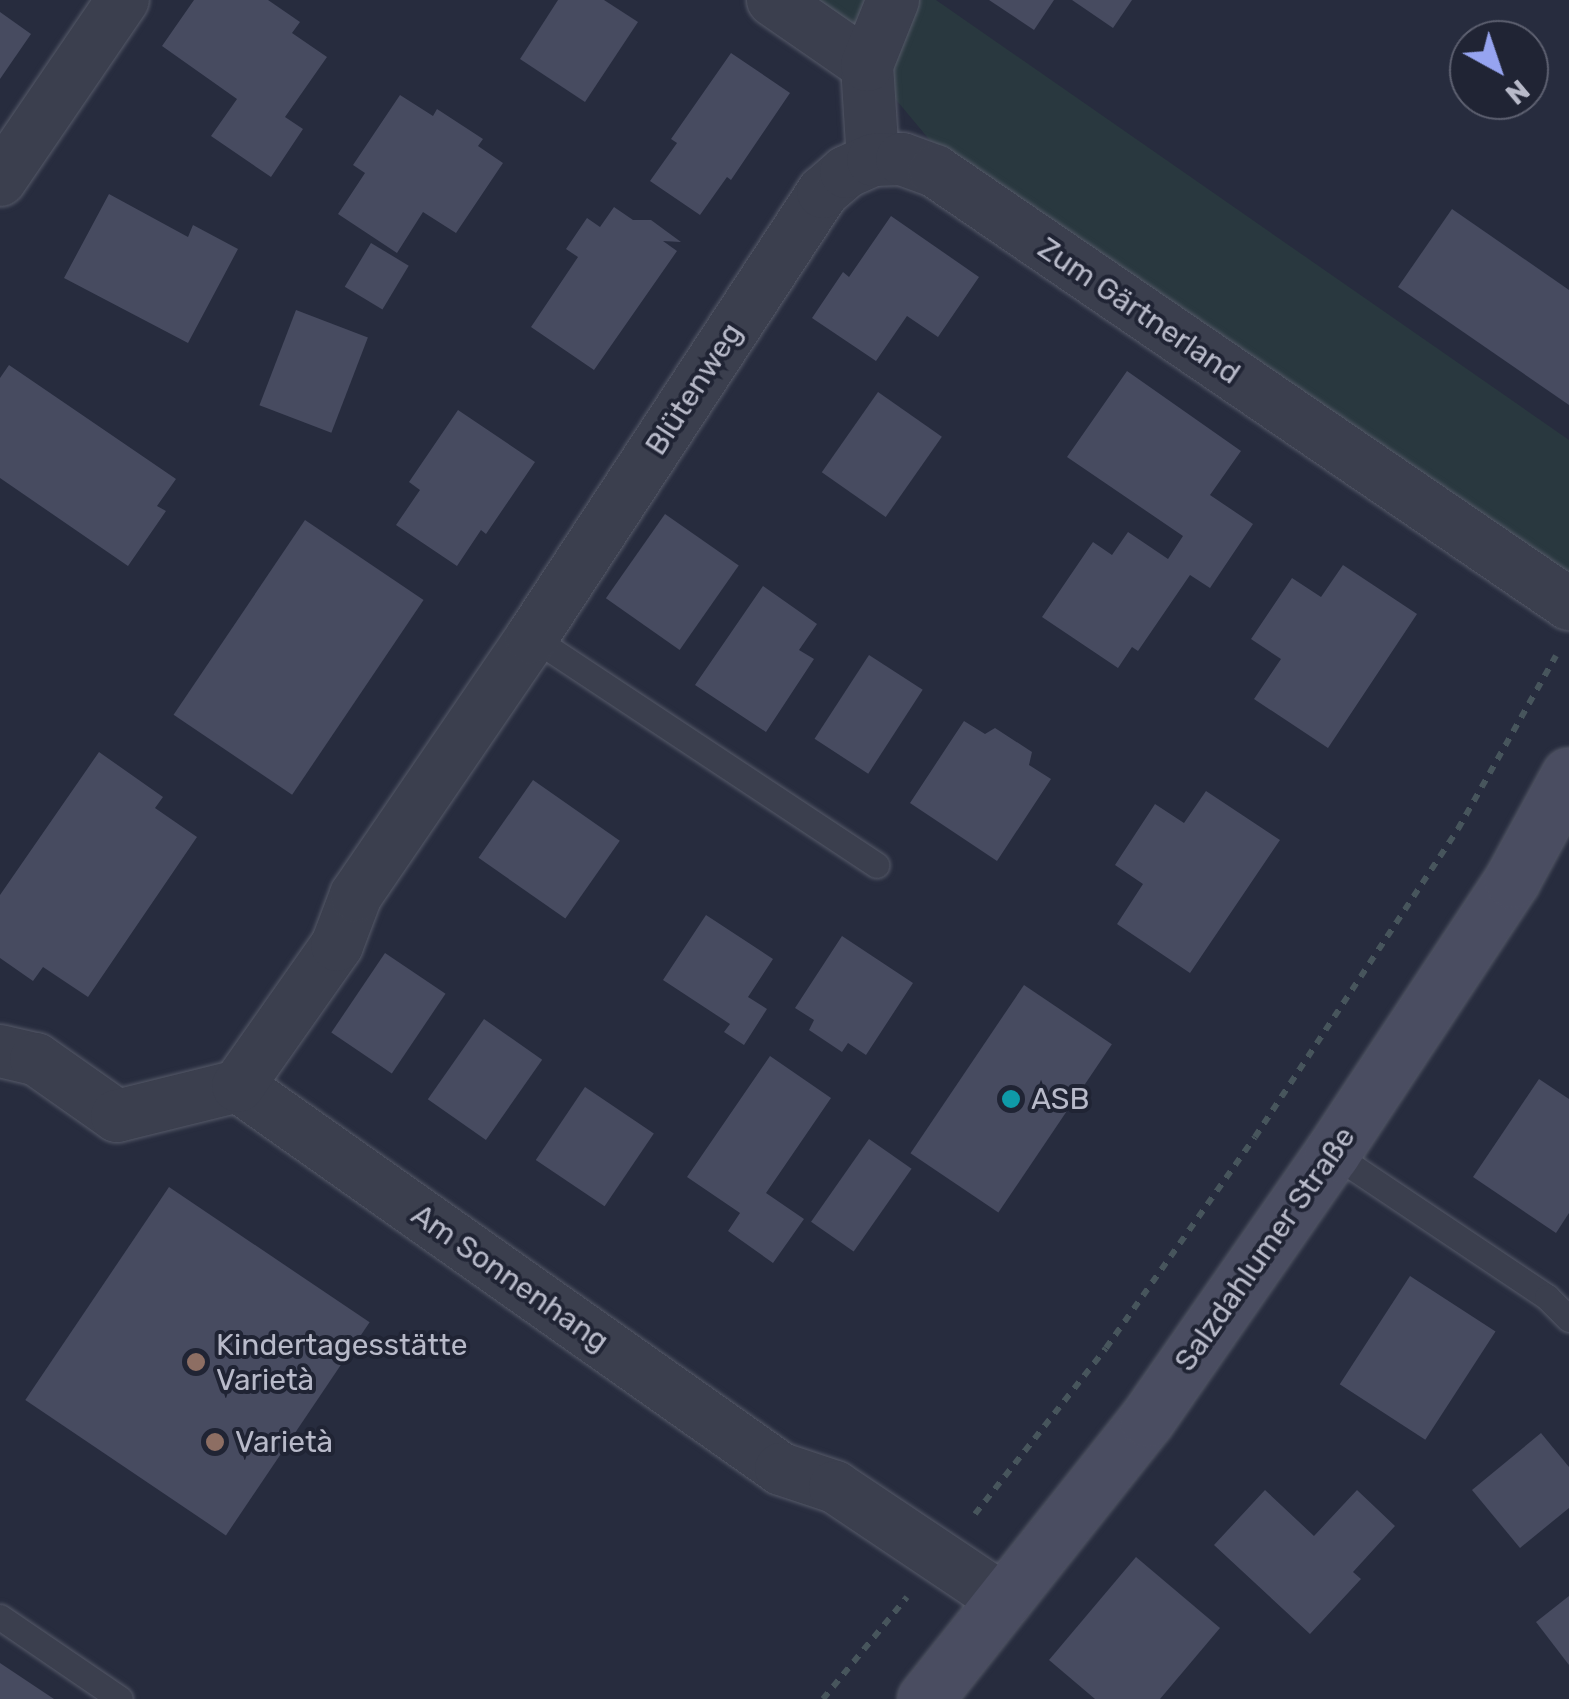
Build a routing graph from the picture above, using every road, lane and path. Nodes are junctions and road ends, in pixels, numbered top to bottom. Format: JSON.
{"nodes":[{"id":1,"x":123,"y":0,"type":"edge"},
{"id":2,"x":773,"y":0,"type":"edge"},
{"id":3,"x":893,"y":0,"type":"edge"},
{"id":4,"x":867,"y":65,"type":"junction"},
{"id":5,"x":874,"y":160,"type":"junction"},
{"id":6,"x":0,"y":180,"type":"edge"},
{"id":7,"x":1565,"y":626,"type":"edge"},
{"id":8,"x":532,"y":636,"type":"junction"},
{"id":9,"x":1569,"y":775,"type":"edge"},
{"id":10,"x":876,"y":865,"type":"dead end"},
{"id":11,"x":0,"y":1051,"type":"edge"},
{"id":12,"x":238,"y":1086,"type":"junction"},
{"id":13,"x":1332,"y":1154,"type":"junction"},
{"id":14,"x":1569,"y":1319,"type":"edge"},
{"id":15,"x":939,"y":1558,"type":"junction"},
{"id":16,"x":1005,"y":1601,"type":"junction"},
{"id":17,"x":0,"y":1617,"type":"edge"},
{"id":18,"x":120,"y":1699,"type":"edge"},
{"id":19,"x":823,"y":1699,"type":"edge"},
{"id":20,"x":925,"y":1699,"type":"edge"}],
"edges":[{"from":1,"to":6,"type":"street"},
{"from":2,"to":4,"type":"street"},
{"from":3,"to":4,"type":"street"},
{"from":4,"to":5,"type":"street"},
{"from":5,"to":7,"type":"street","name":"Zum Gärtnerland"},
{"from":5,"to":8,"type":"street","name":"Blütenweg"},
{"from":7,"to":15,"type":"path"},
{"from":8,"to":10,"type":"lane"},
{"from":8,"to":12,"type":"street","name":"Blütenweg"},
{"from":9,"to":13,"type":"main road","name":"Salzdahlumer Straße"},
{"from":11,"to":12,"type":"street"},
{"from":12,"to":15,"type":"street","name":"Am Sonnenhang"},
{"from":13,"to":14,"type":"lane"},
{"from":13,"to":16,"type":"main road","name":"Salzdahlumer Straße"},
{"from":15,"to":16,"type":"street","name":"Am Sonnenhang"},
{"from":15,"to":19,"type":"path"},
{"from":16,"to":20,"type":"main road","name":"Salzdahlumer Straße"},
{"from":17,"to":18,"type":"lane"}]}
